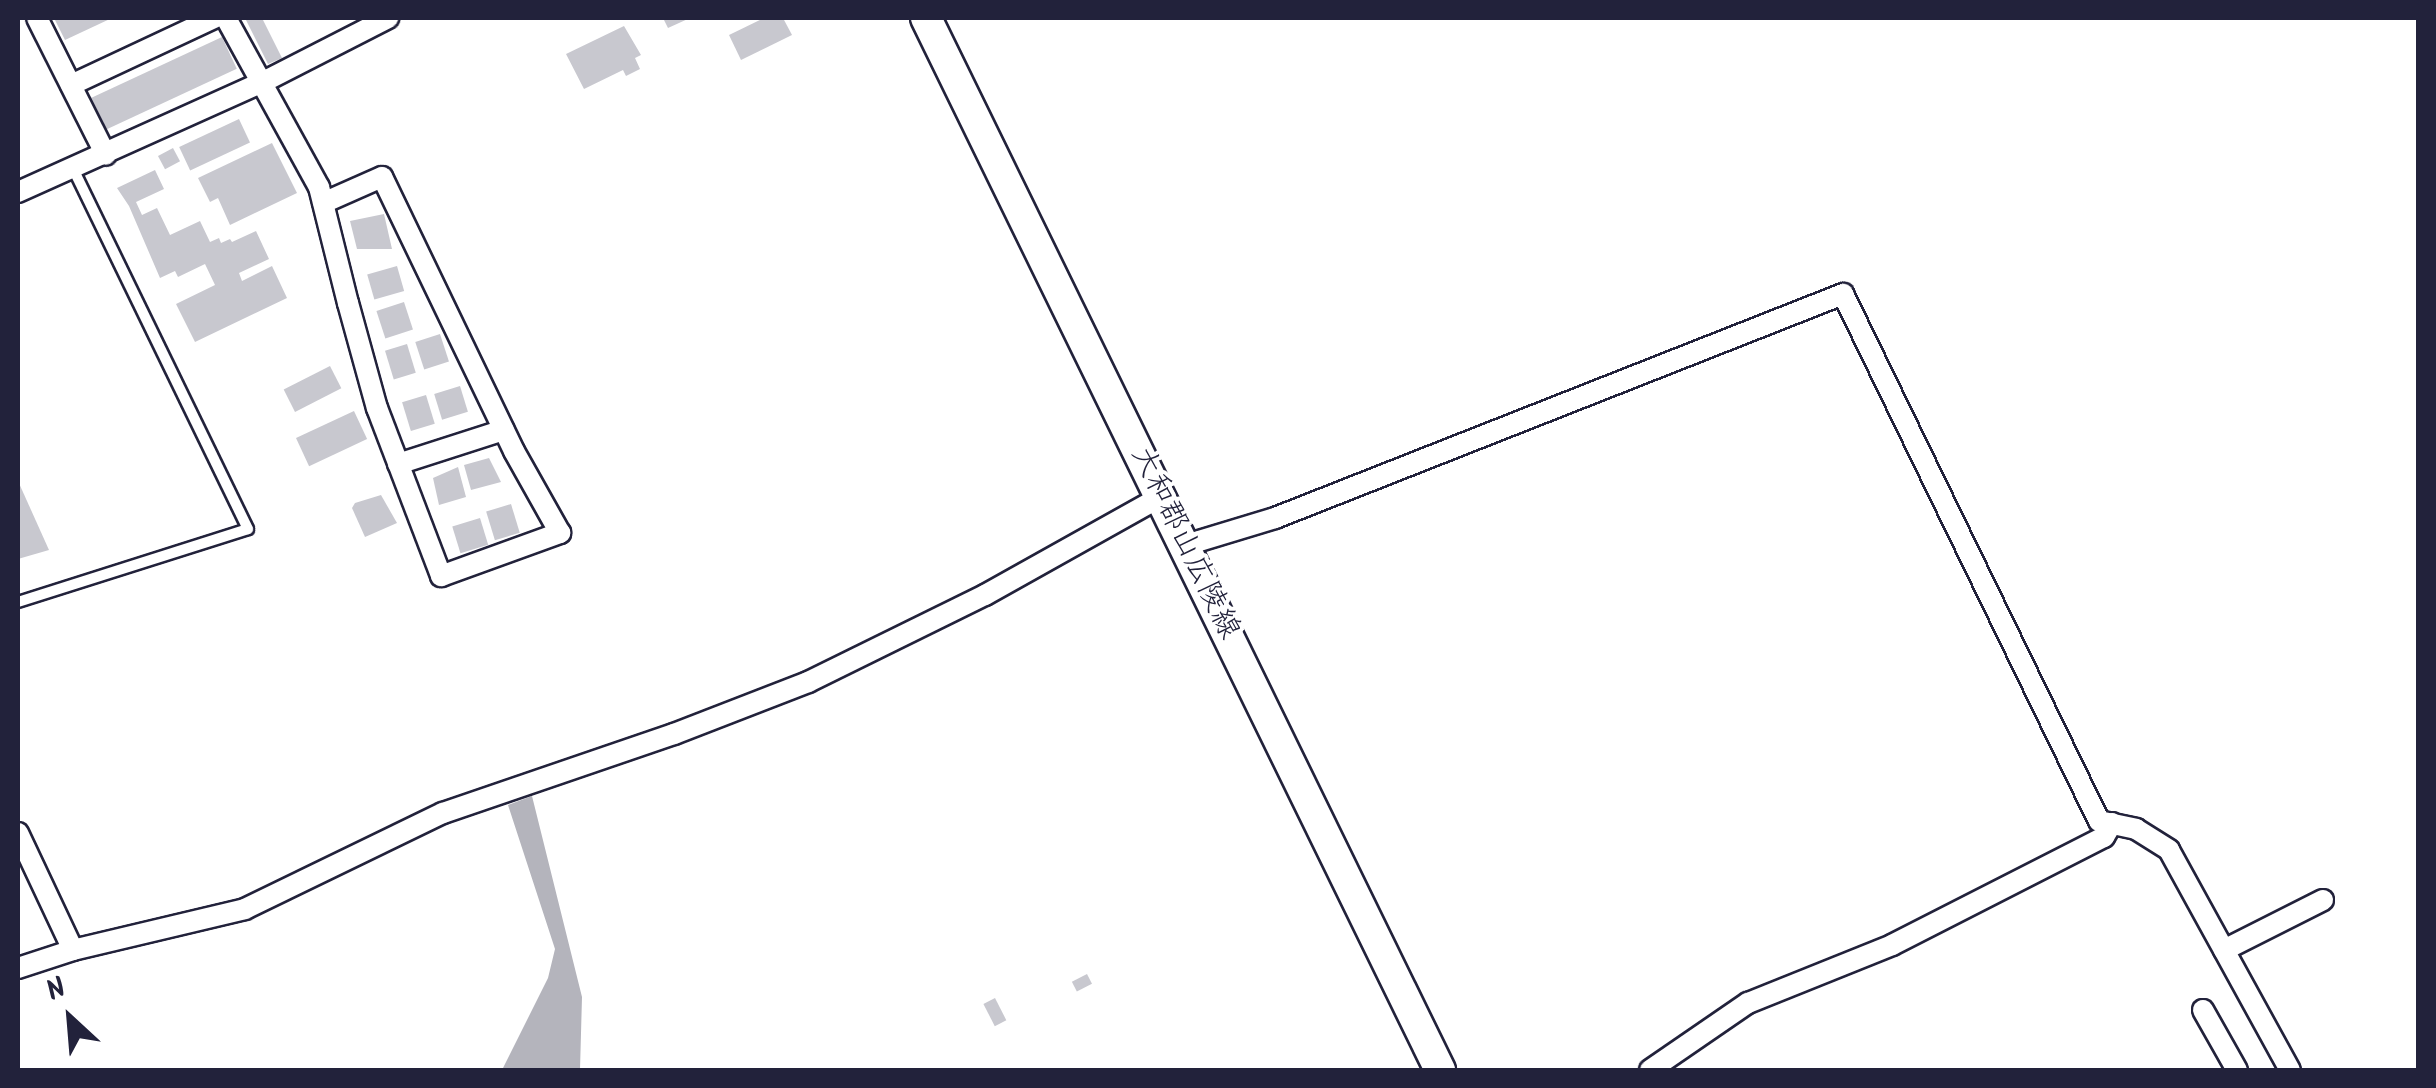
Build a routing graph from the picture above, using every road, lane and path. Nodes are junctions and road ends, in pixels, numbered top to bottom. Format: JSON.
{"nodes":[{"id":1,"x":37,"y":18,"type":"edge"},
{"id":2,"x":214,"y":18,"type":"edge"},
{"id":3,"x":226,"y":18,"type":"edge"},
{"id":4,"x":388,"y":18,"type":"edge"},
{"id":5,"x":926,"y":18,"type":"edge"},
{"id":6,"x":261,"y":83,"type":"junction"},
{"id":7,"x":71,"y":85,"type":"junction"},
{"id":8,"x":106,"y":155,"type":"junction"},
{"id":9,"x":73,"y":169,"type":"junction"},
{"id":10,"x":18,"y":192,"type":"edge"},
{"id":11,"x":323,"y":203,"type":"junction"},
{"id":12,"x":504,"y":430,"type":"junction"},
{"id":13,"x":398,"y":464,"type":"junction"},
{"id":14,"x":1162,"y":496,"type":"junction"},
{"id":15,"x":1186,"y":544,"type":"junction"},
{"id":16,"x":18,"y":602,"type":"edge"},
{"id":17,"x":2112,"y":823,"type":"junction"},
{"id":18,"x":18,"y":833,"type":"edge"},
{"id":19,"x":2323,"y":900,"type":"dead end"},
{"id":20,"x":73,"y":950,"type":"junction"},
{"id":21,"x":2224,"y":950,"type":"junction"},
{"id":22,"x":18,"y":968,"type":"edge"},
{"id":23,"x":2203,"y":1010,"type":"dead end"},
{"id":24,"x":1440,"y":1070,"type":"edge"},
{"id":25,"x":1650,"y":1070,"type":"edge"},
{"id":26,"x":2237,"y":1070,"type":"edge"},
{"id":27,"x":2290,"y":1070,"type":"edge"}],
"edges":[{"from":1,"to":7,"type":"street"},
{"from":2,"to":7,"type":"street"},
{"from":3,"to":6,"type":"street"},
{"from":4,"to":6,"type":"street"},
{"from":5,"to":14,"type":"main road","name":"大和郡山広陵線"},
{"from":6,"to":8,"type":"street"},
{"from":6,"to":11,"type":"street"},
{"from":7,"to":8,"type":"street"},
{"from":8,"to":9,"type":"street"},
{"from":9,"to":10,"type":"street"},
{"from":9,"to":16,"type":"lane"},
{"from":11,"to":12,"type":"street"},
{"from":11,"to":13,"type":"street"},
{"from":12,"to":13,"type":"street"},
{"from":12,"to":13,"type":"street"},
{"from":14,"to":15,"type":"main road","name":"大和郡山広陵線"},
{"from":14,"to":20,"type":"street"},
{"from":15,"to":17,"type":"street"},
{"from":15,"to":24,"type":"main road","name":"大和郡山広陵線"},
{"from":17,"to":21,"type":"street"},
{"from":17,"to":25,"type":"street"},
{"from":18,"to":20,"type":"street"},
{"from":19,"to":21,"type":"street"},
{"from":20,"to":22,"type":"street"},
{"from":21,"to":27,"type":"street"},
{"from":23,"to":26,"type":"street"}]}
